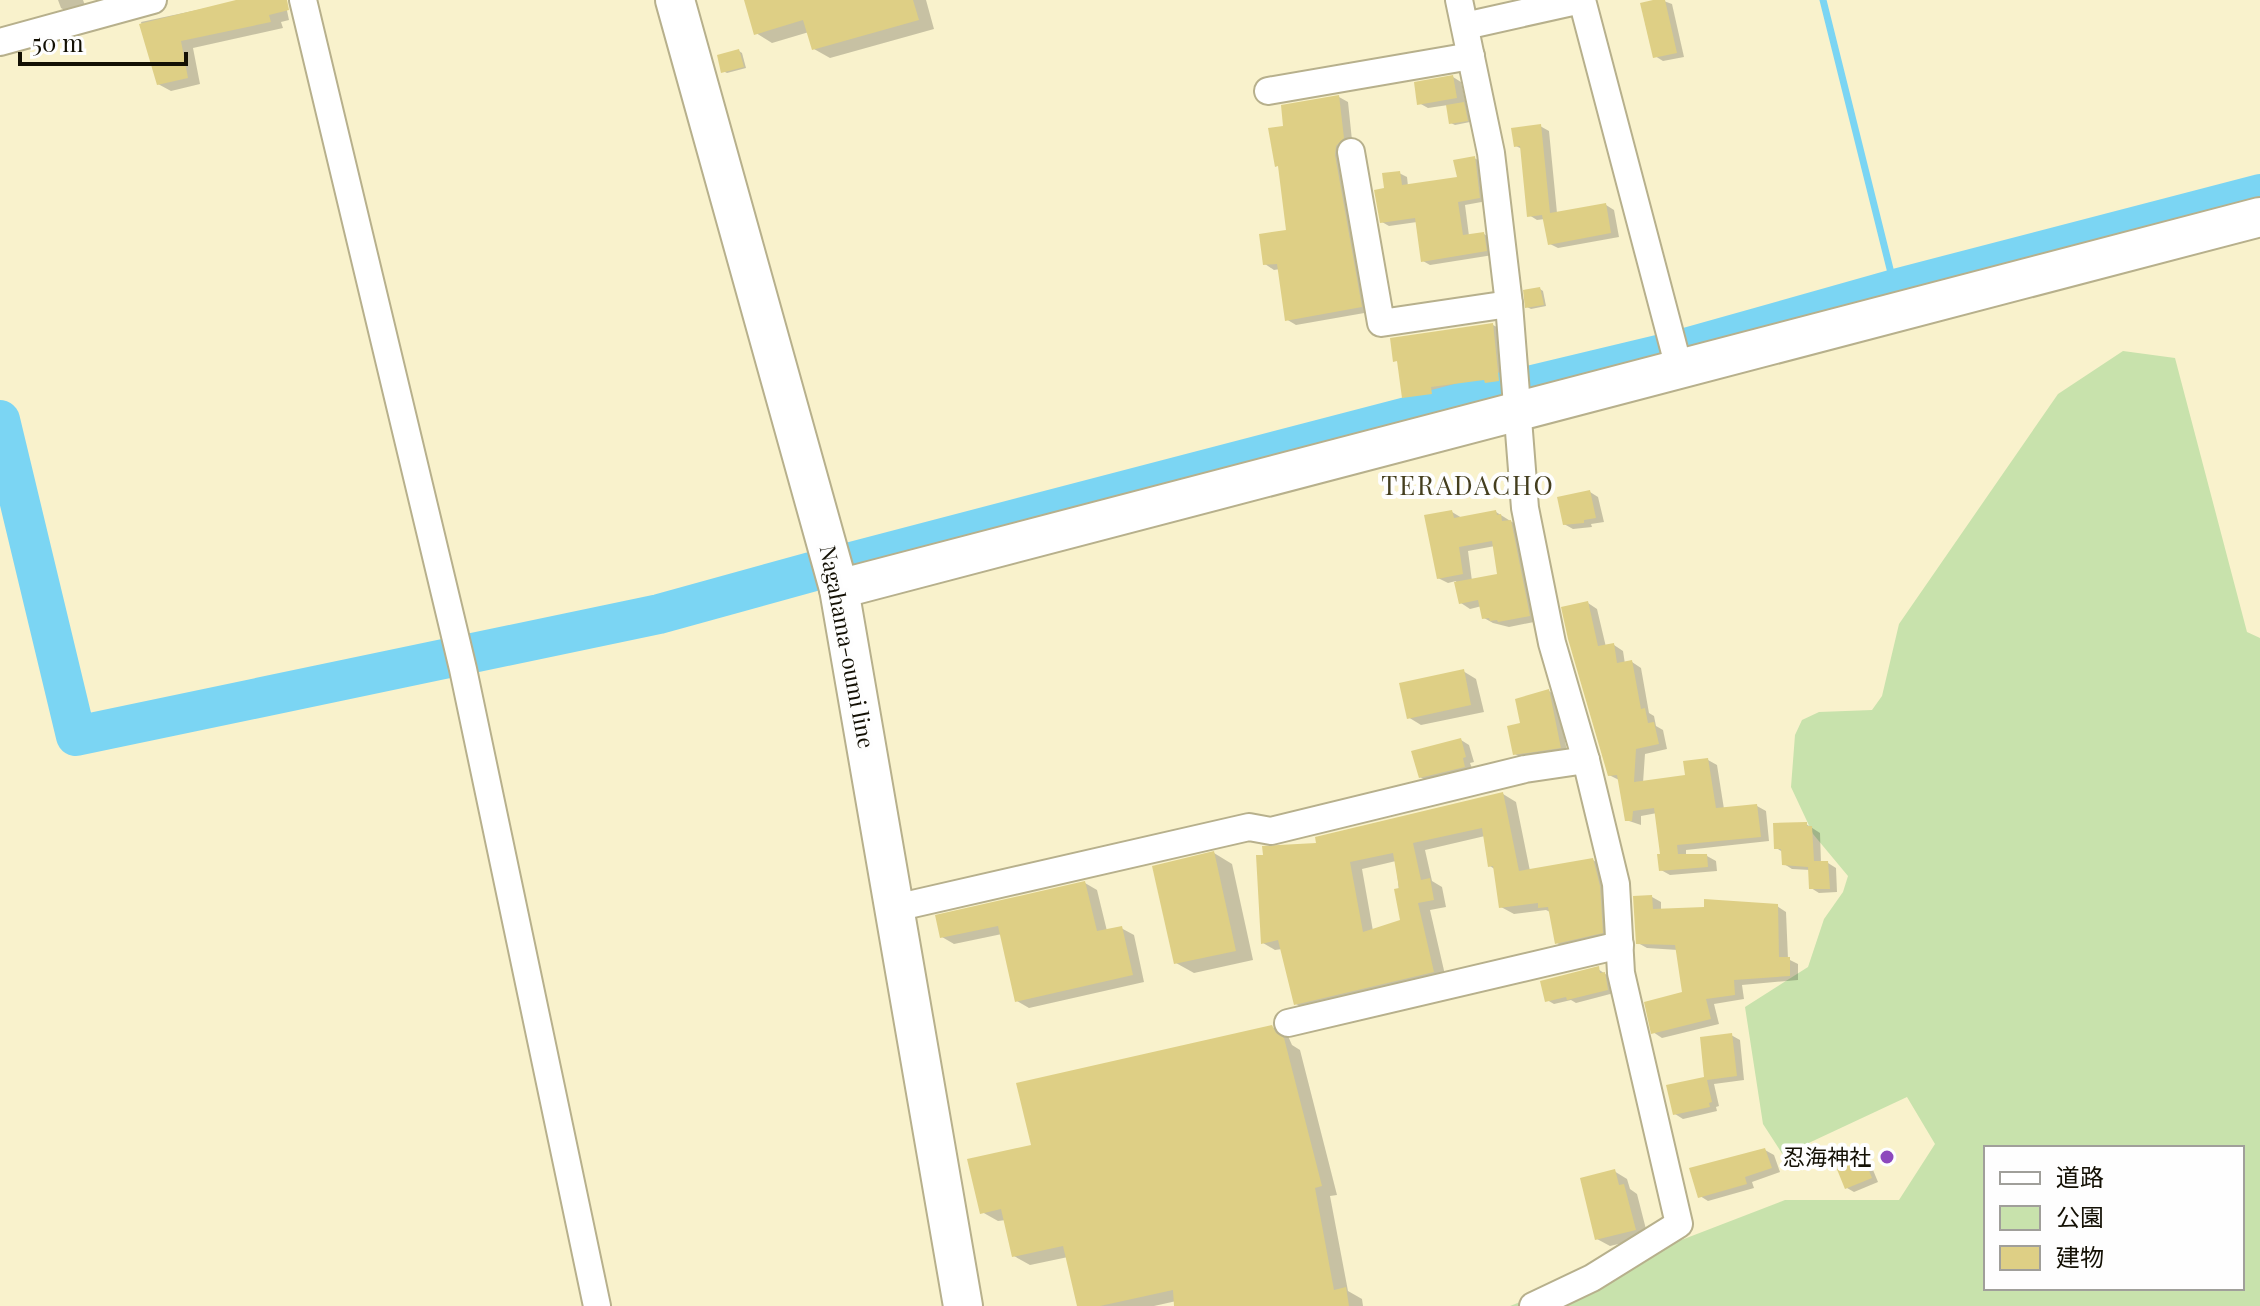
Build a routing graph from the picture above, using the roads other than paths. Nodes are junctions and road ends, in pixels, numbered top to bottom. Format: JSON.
{"nodes":[{"id":1,"x":153,"y":0,"type":"edge"},
{"id":2,"x":303,"y":0,"type":"edge"},
{"id":3,"x":675,"y":0,"type":"edge"},
{"id":4,"x":1459,"y":0,"type":"edge"},
{"id":5,"x":1581,"y":0,"type":"edge"},
{"id":6,"x":1465,"y":26,"type":"junction"},
{"id":7,"x":0,"y":42,"type":"edge"},
{"id":8,"x":1471,"y":56,"type":"junction"},
{"id":9,"x":1268,"y":91,"type":"dead end"},
{"id":10,"x":1351,"y":152,"type":"dead end"},
{"id":11,"x":2260,"y":217,"type":"edge"},
{"id":12,"x":1509,"y":304,"type":"junction"},
{"id":13,"x":1676,"y":356,"type":"junction"},
{"id":14,"x":1516,"y":398,"type":"junction"},
{"id":15,"x":839,"y":589,"type":"junction"},
{"id":16,"x":1586,"y":760,"type":"junction"},
{"id":17,"x":895,"y":908,"type":"junction"},
{"id":18,"x":1620,"y":945,"type":"junction"},
{"id":19,"x":1288,"y":1023,"type":"dead end"},
{"id":20,"x":597,"y":1306,"type":"edge"},
{"id":21,"x":963,"y":1306,"type":"edge"},
{"id":22,"x":1533,"y":1306,"type":"edge"}],
"edges":[{"from":1,"to":7,"type":"street"},
{"from":2,"to":20,"type":"street"},
{"from":3,"to":15,"type":"street","name":"Nagahama-oumi line"},
{"from":4,"to":6,"type":"street"},
{"from":5,"to":6,"type":"street"},
{"from":5,"to":13,"type":"street"},
{"from":6,"to":8,"type":"street"},
{"from":8,"to":9,"type":"street"},
{"from":8,"to":12,"type":"street"},
{"from":10,"to":12,"type":"street"},
{"from":11,"to":13,"type":"street"},
{"from":12,"to":14,"type":"street"},
{"from":13,"to":14,"type":"street"},
{"from":14,"to":15,"type":"street"},
{"from":14,"to":16,"type":"street"},
{"from":15,"to":17,"type":"street","name":"Nagahama-oumi line"},
{"from":16,"to":17,"type":"street"},
{"from":16,"to":18,"type":"street"},
{"from":17,"to":21,"type":"street","name":"Nagahama-oumi line"},
{"from":18,"to":19,"type":"street"},
{"from":18,"to":22,"type":"street"}]}
